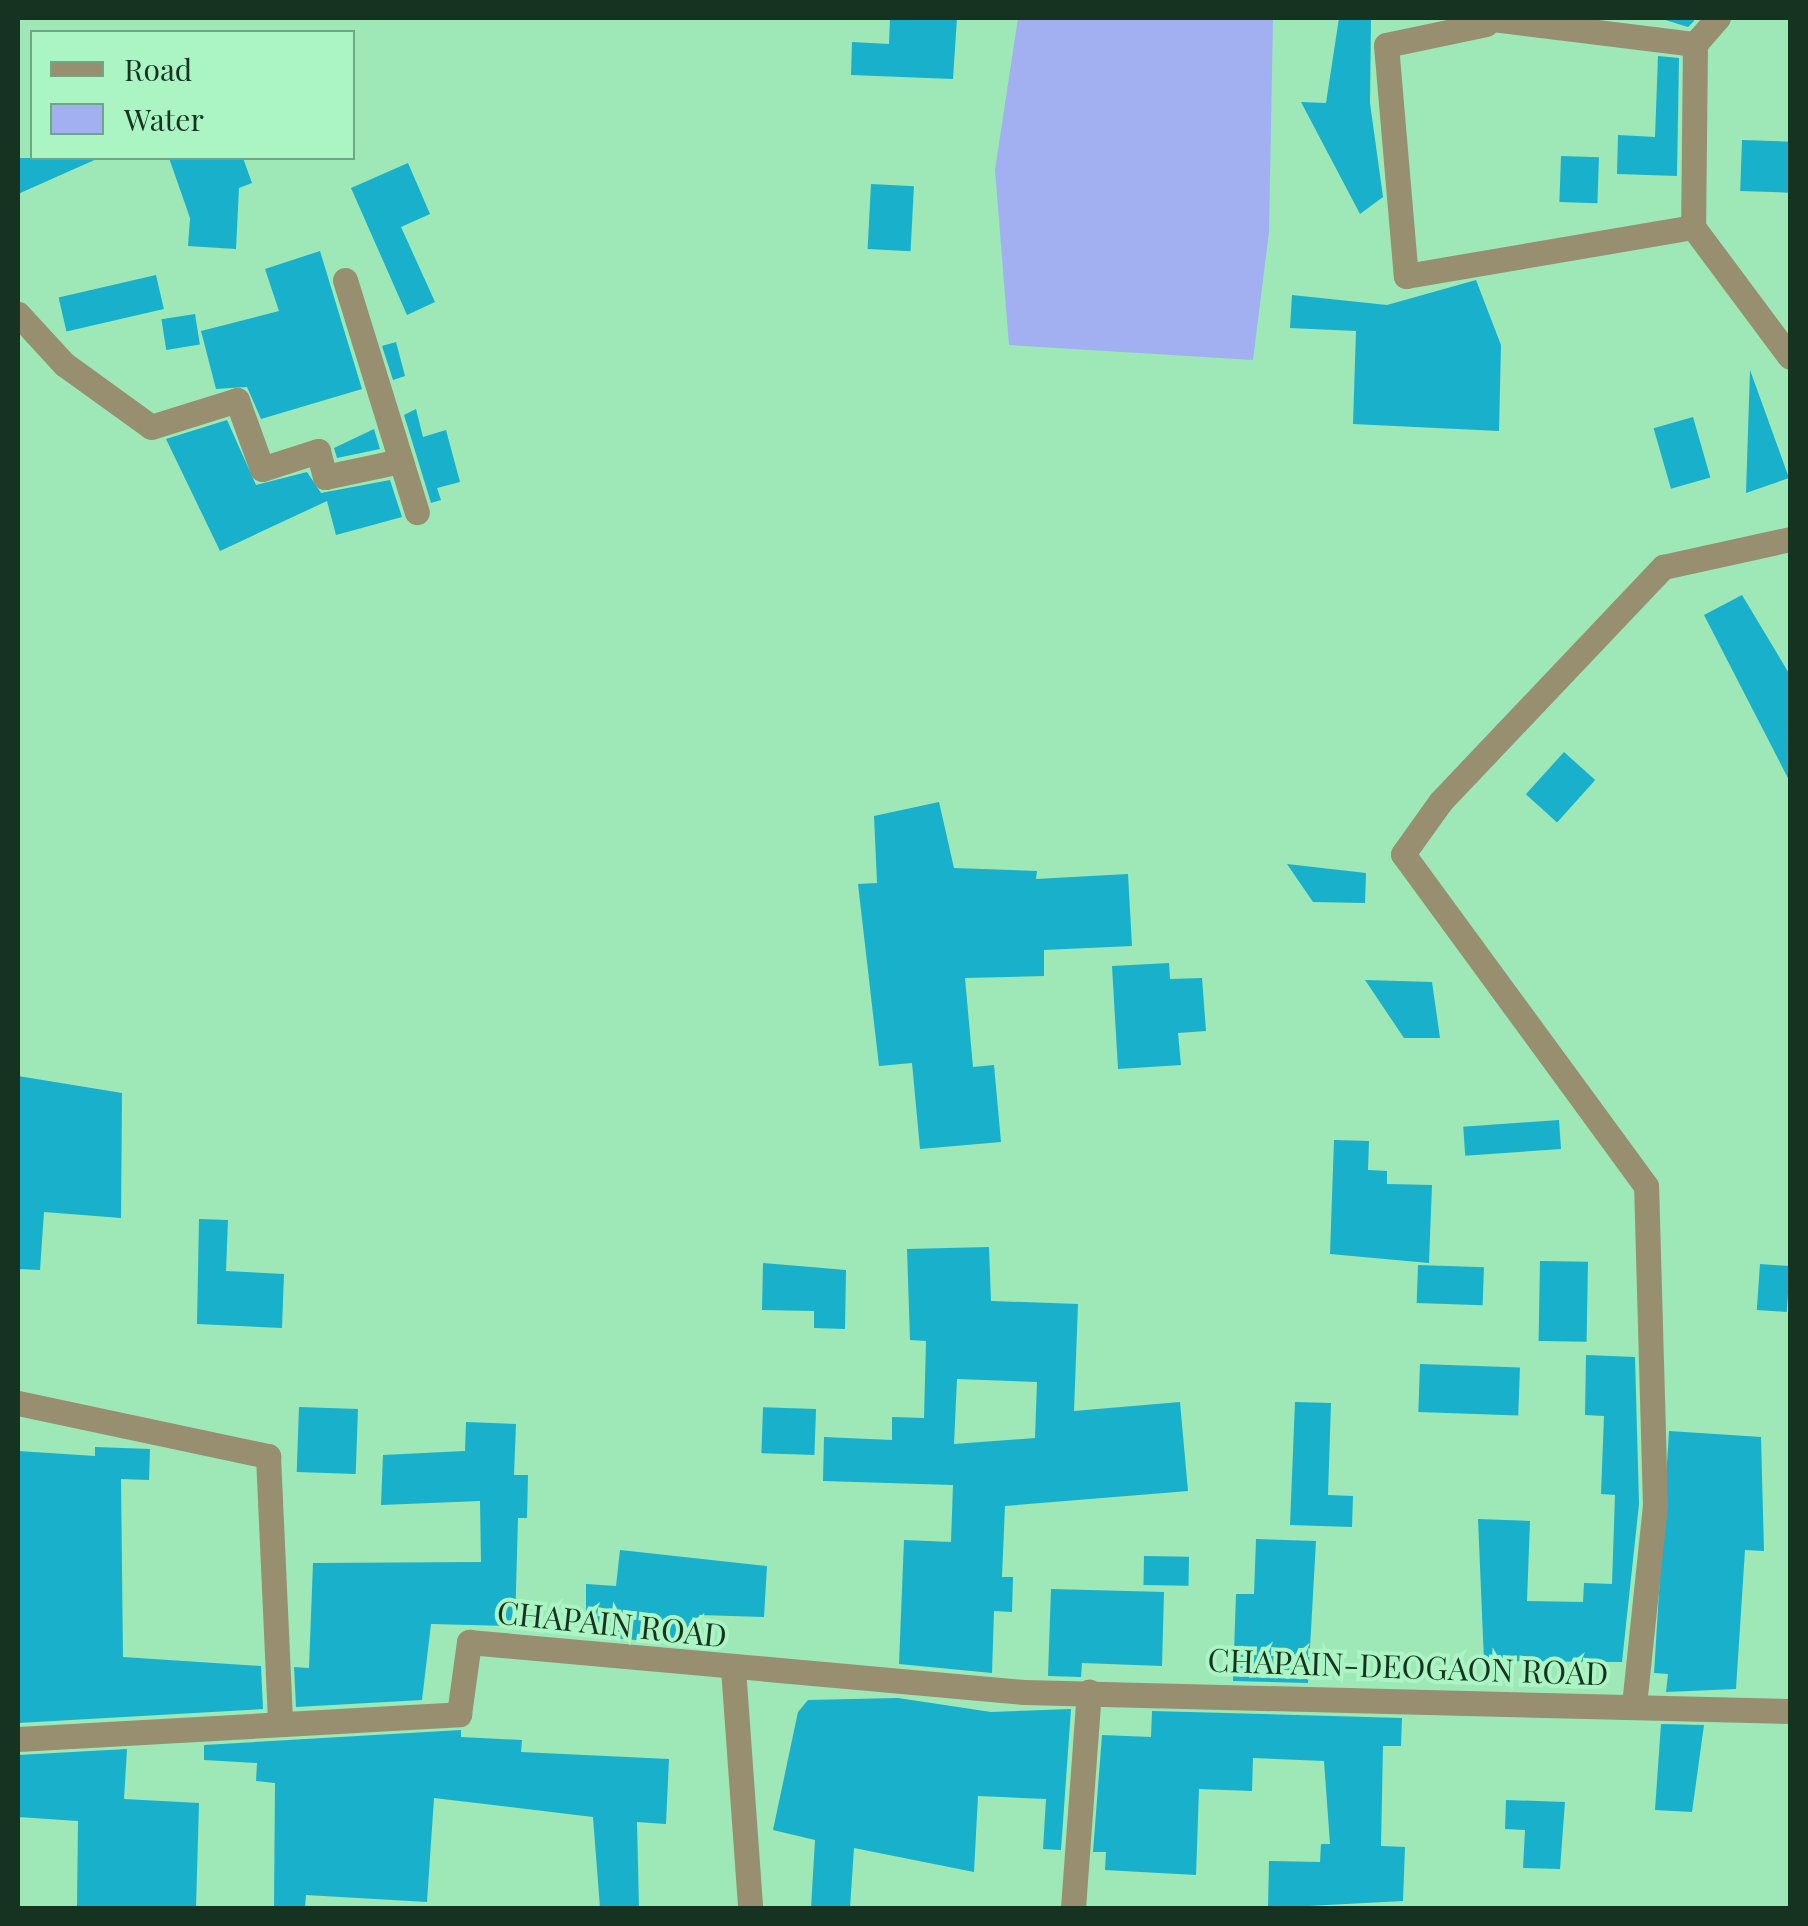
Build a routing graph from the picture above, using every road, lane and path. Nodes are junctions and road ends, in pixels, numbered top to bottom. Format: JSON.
{"nodes":[{"id":1,"x":1718,"y":18,"type":"edge"},
{"id":2,"x":1486,"y":21,"type":"edge"},
{"id":3,"x":1695,"y":44,"type":"junction"},
{"id":4,"x":1693,"y":226,"type":"junction"},
{"id":5,"x":344,"y":280,"type":"dead end"},
{"id":6,"x":18,"y":314,"type":"edge"},
{"id":7,"x":1790,"y":358,"type":"edge"},
{"id":8,"x":400,"y":460,"type":"junction"},
{"id":9,"x":417,"y":512,"type":"dead end"},
{"id":10,"x":1790,"y":539,"type":"edge"},
{"id":11,"x":18,"y":1403,"type":"edge"},
{"id":12,"x":733,"y":1668,"type":"junction"},
{"id":13,"x":1024,"y":1692,"type":"joint"},
{"id":14,"x":1089,"y":1692,"type":"junction"},
{"id":15,"x":1634,"y":1705,"type":"junction"},
{"id":16,"x":1790,"y":1710,"type":"edge"},
{"id":17,"x":280,"y":1724,"type":"junction"},
{"id":18,"x":18,"y":1739,"type":"edge"},
{"id":19,"x":750,"y":1908,"type":"edge"},
{"id":20,"x":1074,"y":1908,"type":"edge"}],
"edges":[{"from":1,"to":3,"type":"street"},
{"from":2,"to":3,"type":"street"},
{"from":2,"to":4,"type":"street"},
{"from":3,"to":4,"type":"street"},
{"from":4,"to":7,"type":"street"},
{"from":5,"to":8,"type":"street"},
{"from":6,"to":8,"type":"street"},
{"from":8,"to":9,"type":"street"},
{"from":10,"to":15,"type":"street"},
{"from":11,"to":17,"type":"street"},
{"from":12,"to":13,"type":"street","name":"CHAPAIN ROAD"},
{"from":12,"to":17,"type":"street","name":"CHAPAIN ROAD"},
{"from":12,"to":19,"type":"street"},
{"from":13,"to":14,"type":"street","name":"CHAPAIN-DEOGAON ROAD"},
{"from":14,"to":15,"type":"street","name":"CHAPAIN-DEOGAON ROAD"},
{"from":14,"to":20,"type":"street"},
{"from":15,"to":16,"type":"street","name":"CHAPAIN-DEOGAON ROAD"},
{"from":17,"to":18,"type":"street","name":"CHAPAIN ROAD"}]}
